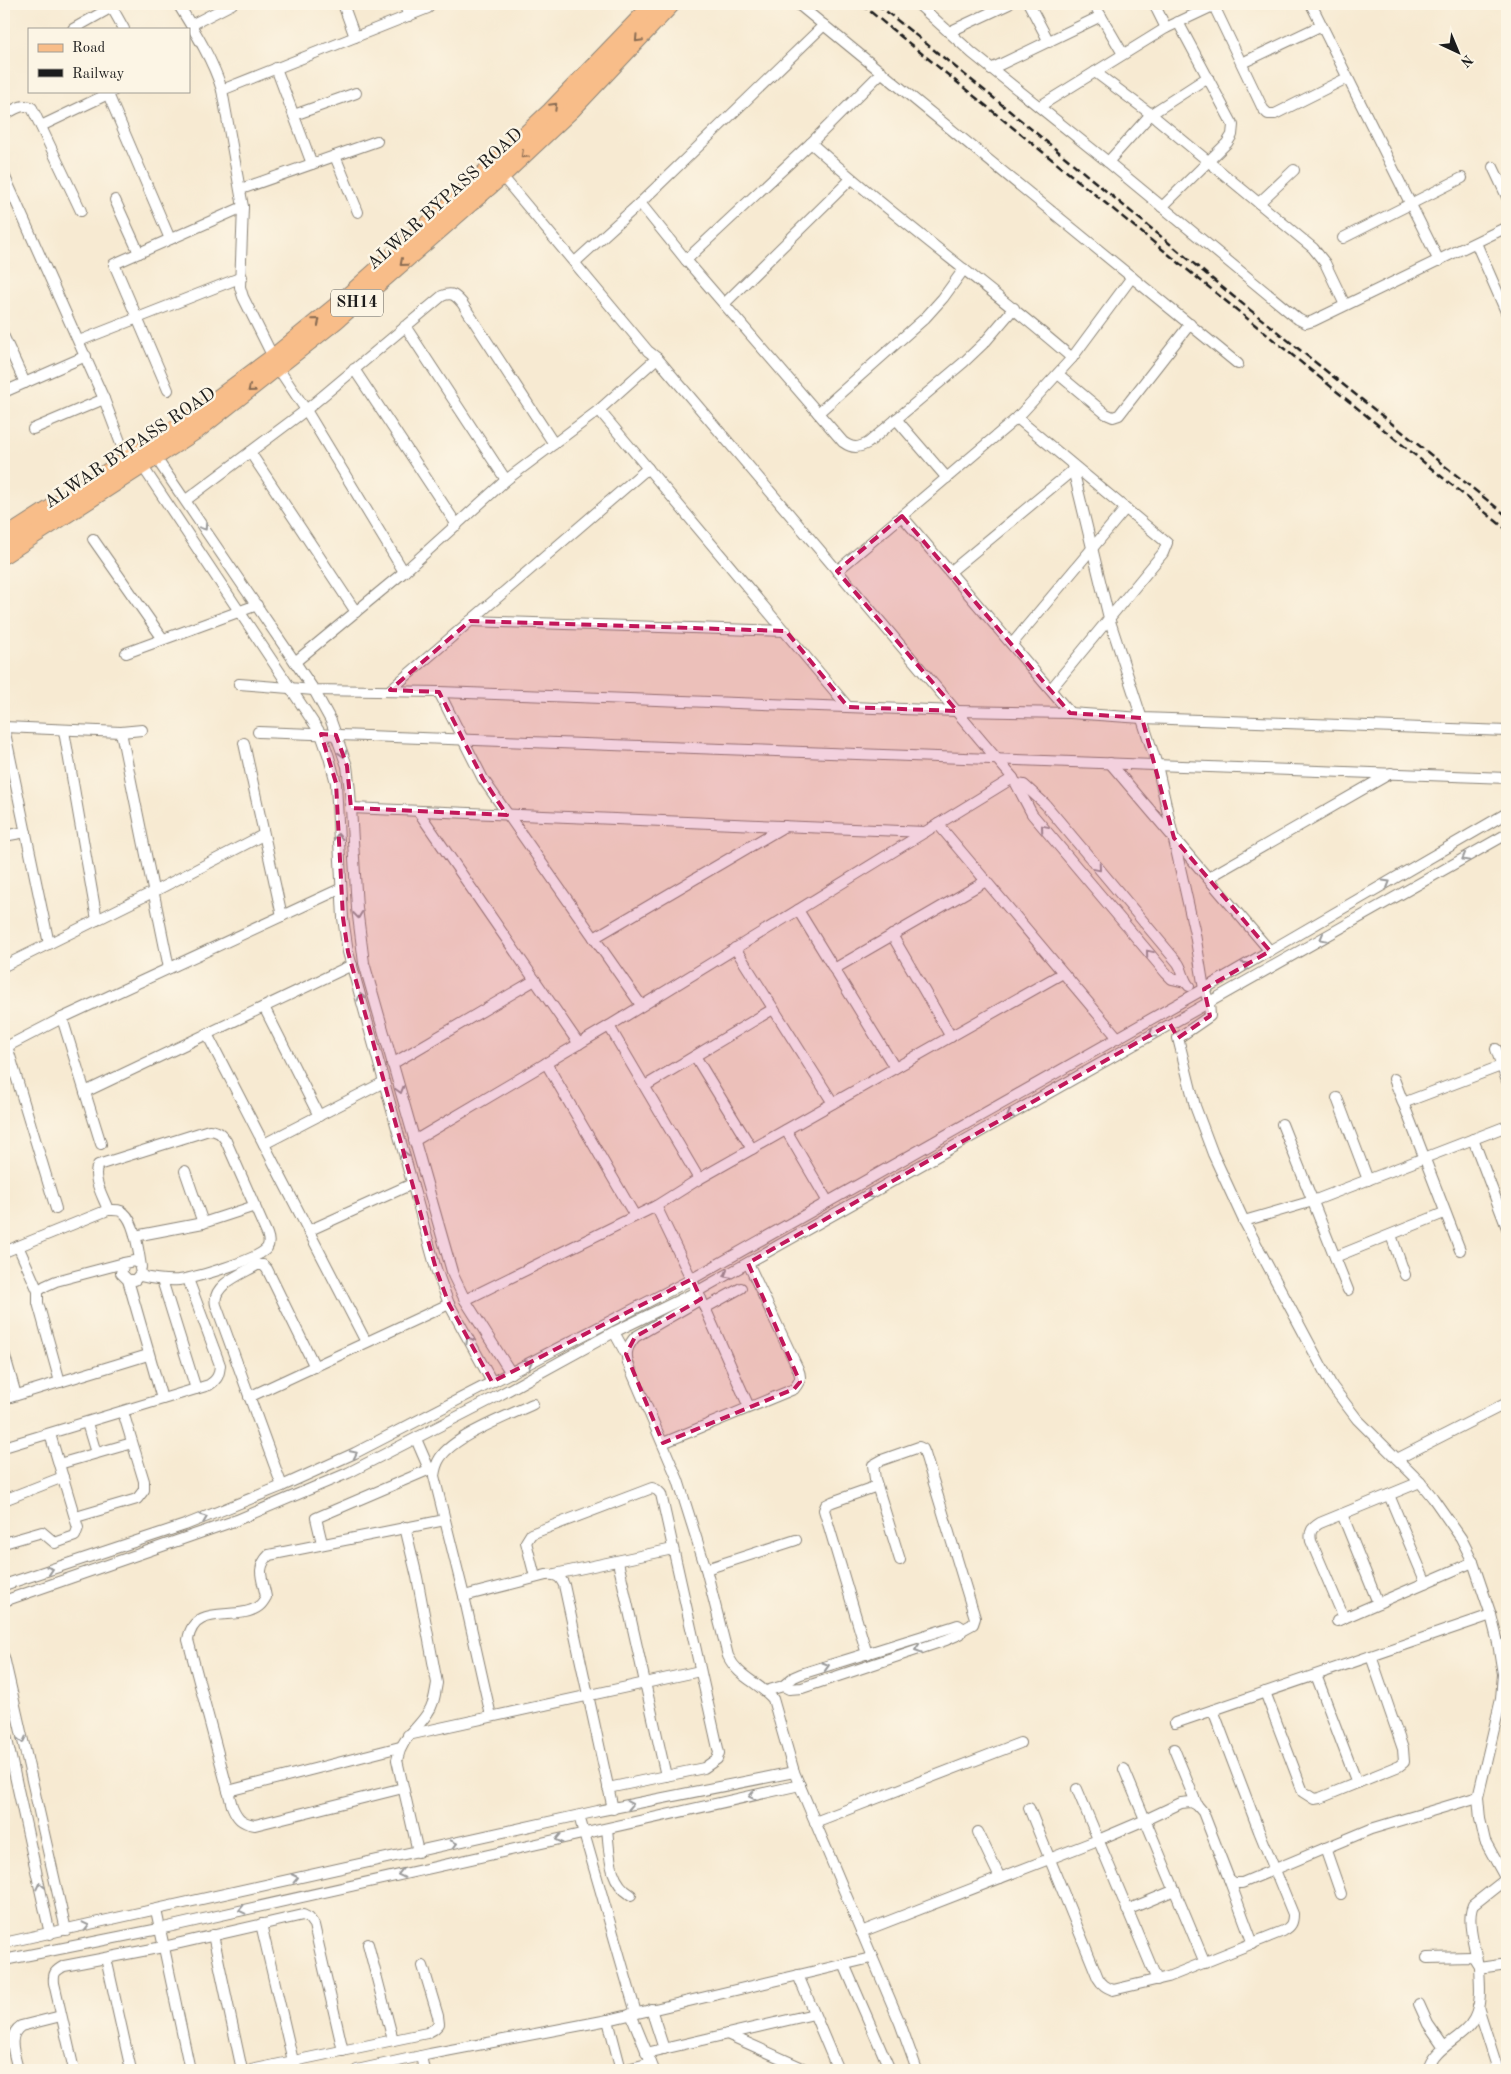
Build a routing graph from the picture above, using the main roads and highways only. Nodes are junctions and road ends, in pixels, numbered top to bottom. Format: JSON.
{"nodes":[{"id":1,"x":653,"y":4,"type":"edge"},
{"id":2,"x":672,"y":4,"type":"edge"},
{"id":3,"x":275,"y":363,"type":"junction"},
{"id":4,"x":4,"y":538,"type":"edge"},
{"id":5,"x":4,"y":556,"type":"edge"}],
"edges":[{"from":3,"to":1,"type":"main road","name":"ALWAR BYPASS ROAD","number":"SH14","one_way":true},
{"from":2,"to":3,"type":"main road","name":"ALWAR BYPASS ROAD","number":"SH14","one_way":true},
{"from":3,"to":4,"type":"main road","name":"ALWAR BYPASS ROAD","number":"SH14"},
{"from":3,"to":5,"type":"main road","name":"ALWAR BYPASS ROAD","number":"SH14","one_way":true}]}
